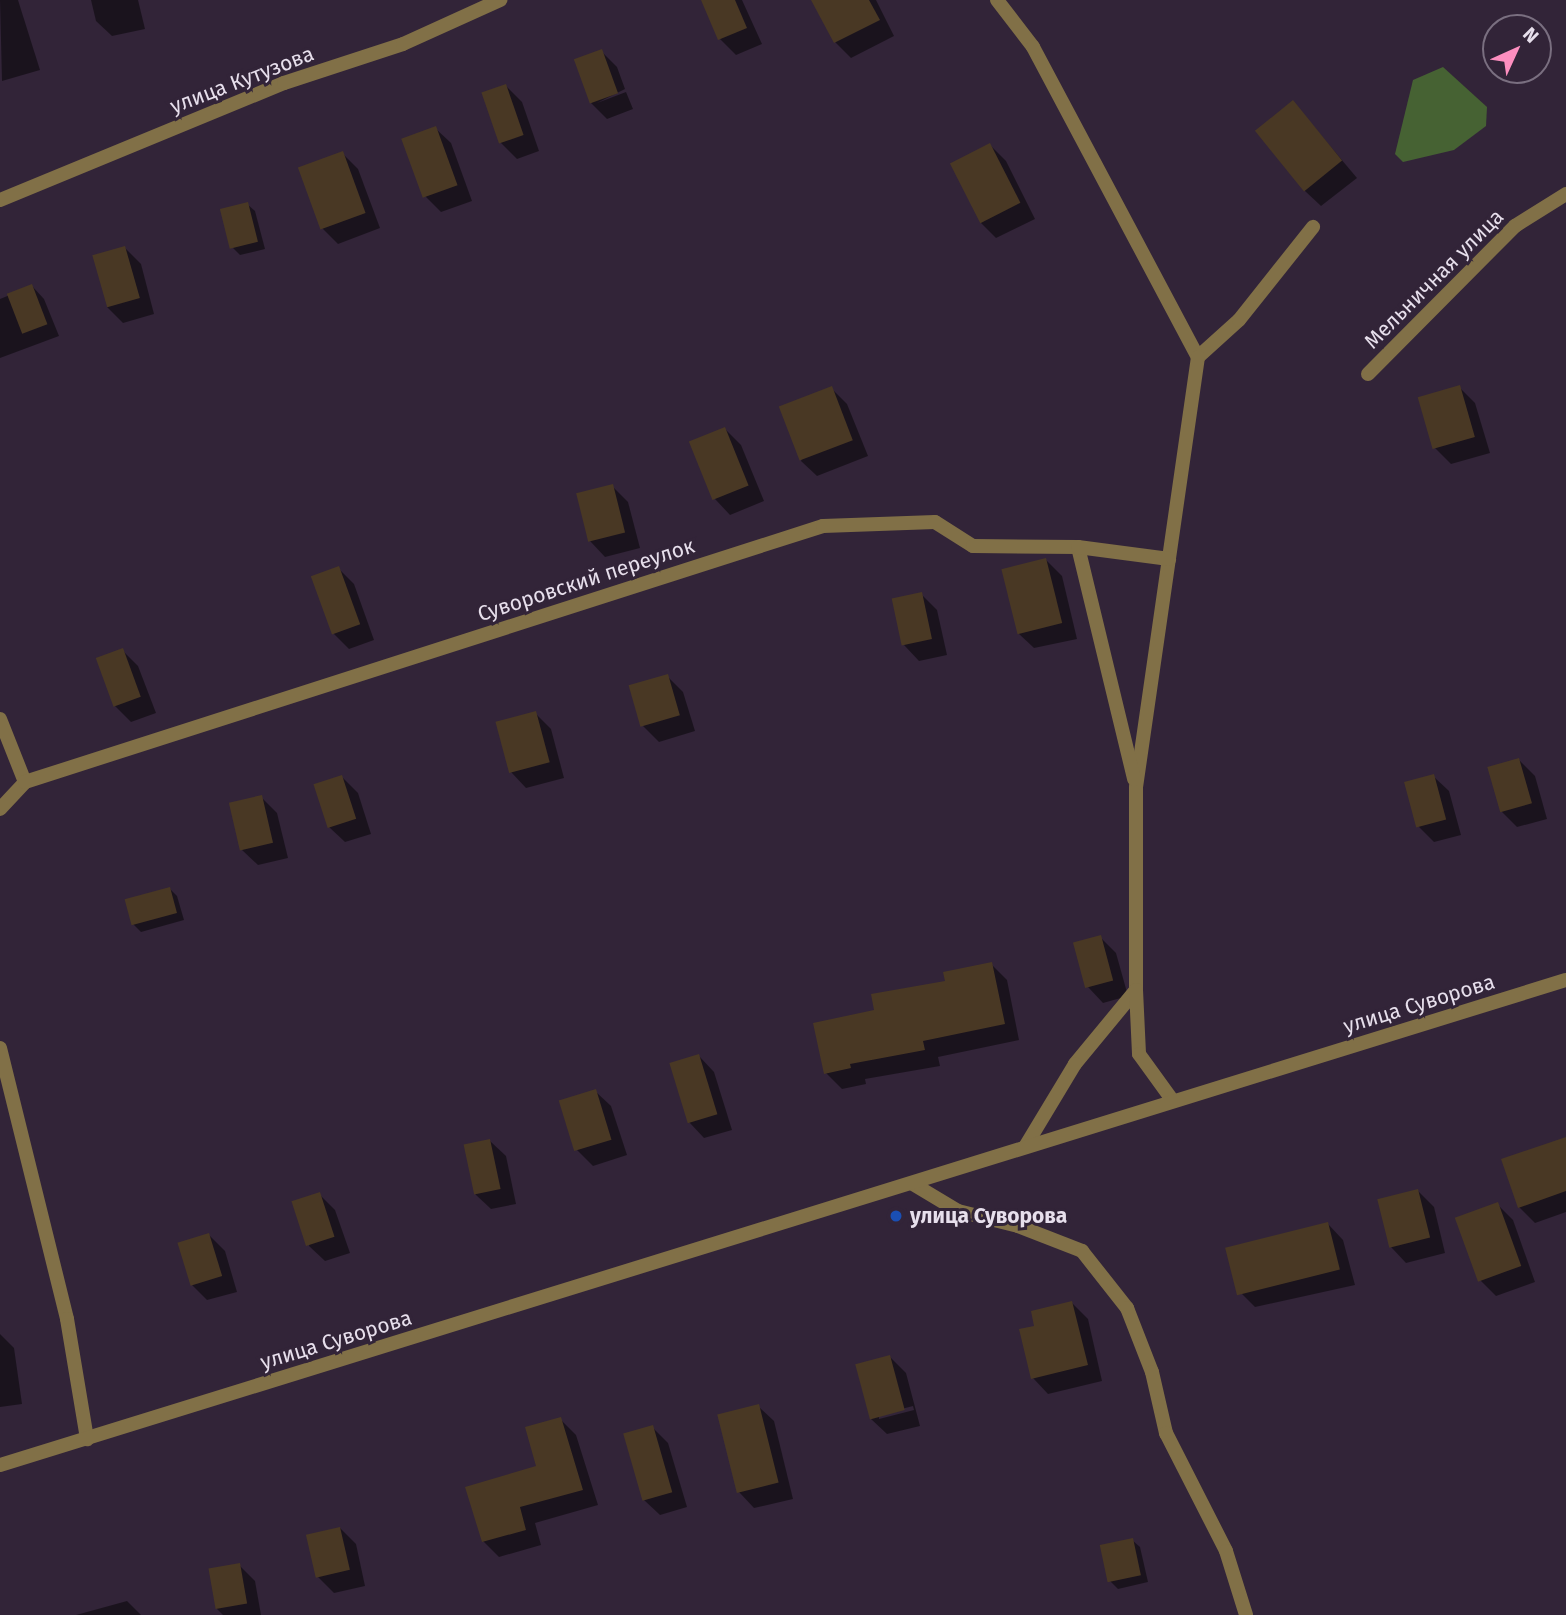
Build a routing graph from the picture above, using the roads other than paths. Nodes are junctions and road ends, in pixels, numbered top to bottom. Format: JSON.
{"nodes":[{"id":1,"x":500,"y":0,"type":"edge"},
{"id":2,"x":996,"y":0,"type":"edge"},
{"id":3,"x":1566,"y":194,"type":"edge"},
{"id":4,"x":0,"y":200,"type":"edge"},
{"id":5,"x":1313,"y":227,"type":"dead end"},
{"id":6,"x":1198,"y":357,"type":"junction"},
{"id":7,"x":1368,"y":374,"type":"dead end"},
{"id":8,"x":1077,"y":547,"type":"junction"},
{"id":9,"x":1169,"y":559,"type":"junction"},
{"id":10,"x":0,"y":719,"type":"edge"},
{"id":11,"x":25,"y":782,"type":"junction"},
{"id":12,"x":1136,"y":787,"type":"junction"},
{"id":13,"x":0,"y":809,"type":"edge"},
{"id":14,"x":1566,"y":980,"type":"edge"},
{"id":15,"x":1136,"y":990,"type":"junction"},
{"id":16,"x":0,"y":1048,"type":"edge"},
{"id":17,"x":1173,"y":1101,"type":"junction"},
{"id":18,"x":1025,"y":1147,"type":"junction"},
{"id":19,"x":913,"y":1184,"type":"junction"},
{"id":20,"x":86,"y":1438,"type":"junction"},
{"id":21,"x":0,"y":1465,"type":"edge"},
{"id":22,"x":1246,"y":1615,"type":"edge"}],
"edges":[{"from":1,"to":4,"type":"street","name":"улица Кутузова"},
{"from":2,"to":6,"type":"street"},
{"from":3,"to":7,"type":"street","name":"Мельничная улица"},
{"from":5,"to":6,"type":"street"},
{"from":6,"to":9,"type":"street"},
{"from":8,"to":9,"type":"street","name":"Суворовский переулок"},
{"from":8,"to":11,"type":"street","name":"Суворовский переулок"},
{"from":8,"to":12,"type":"street"},
{"from":9,"to":12,"type":"street"},
{"from":10,"to":11,"type":"street"},
{"from":11,"to":13,"type":"street"},
{"from":12,"to":15,"type":"street"},
{"from":14,"to":17,"type":"street","name":"улица Суворова"},
{"from":15,"to":17,"type":"street"},
{"from":15,"to":18,"type":"street"},
{"from":16,"to":20,"type":"street"},
{"from":17,"to":18,"type":"street","name":"улица Суворова"},
{"from":18,"to":19,"type":"street","name":"улица Суворова"},
{"from":19,"to":20,"type":"street","name":"улица Суворова"},
{"from":19,"to":22,"type":"street"},
{"from":20,"to":21,"type":"street","name":"улица Суворова"}]}
